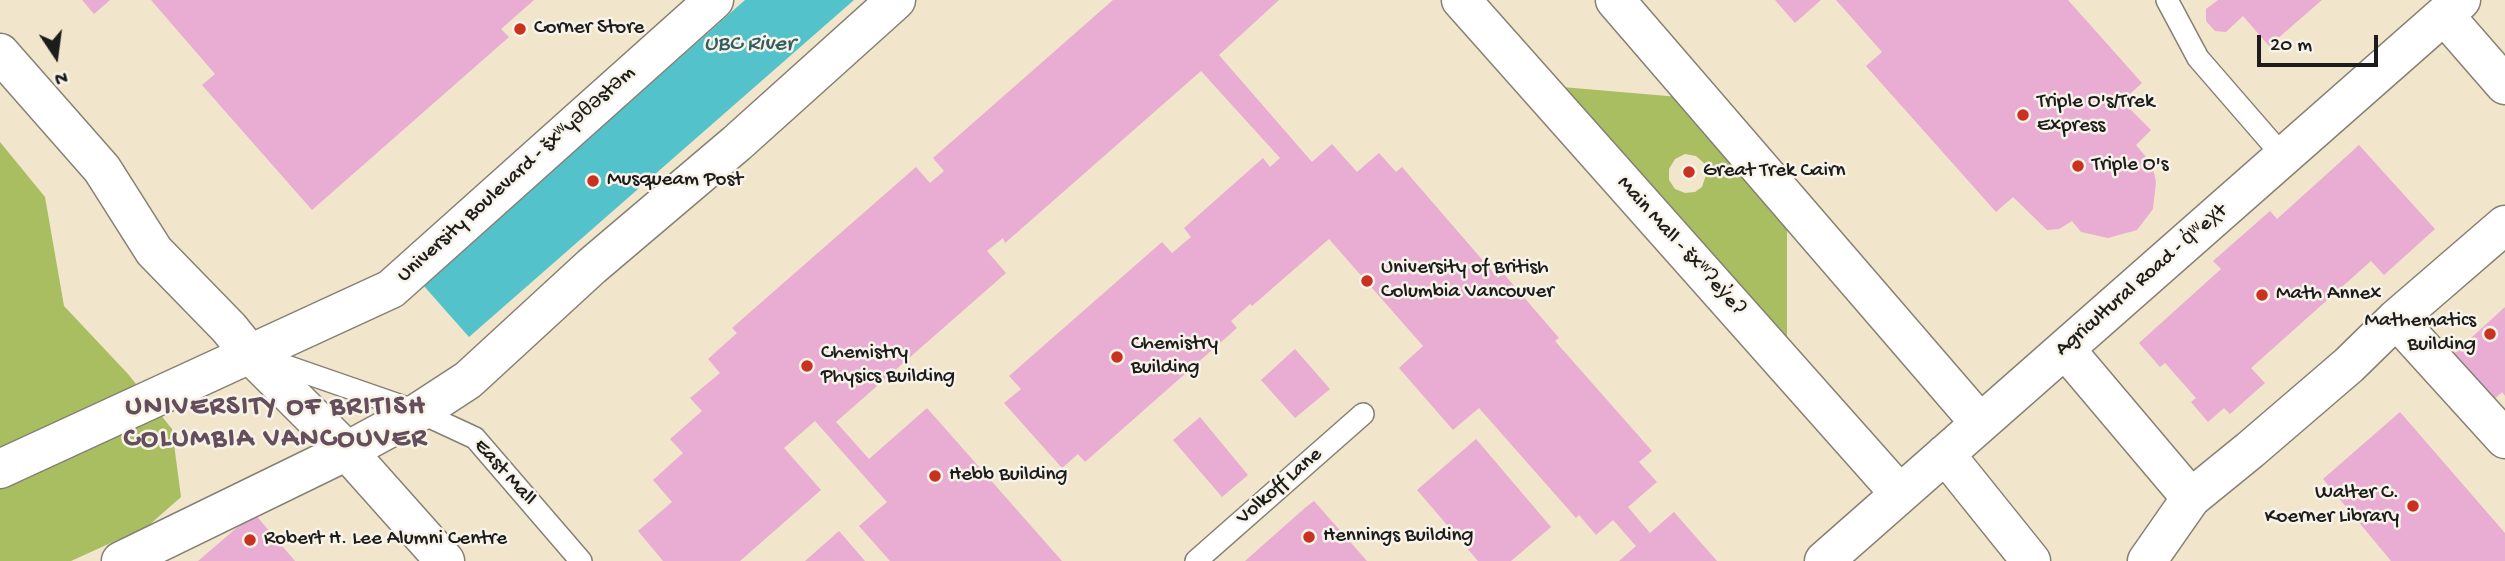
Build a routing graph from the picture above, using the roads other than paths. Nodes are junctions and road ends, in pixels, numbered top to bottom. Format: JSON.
{"nodes":[{"id":1,"x":714,"y":0,"type":"edge"},
{"id":2,"x":896,"y":0,"type":"edge"},
{"id":3,"x":1461,"y":0,"type":"edge"},
{"id":4,"x":1615,"y":0,"type":"edge"},
{"id":5,"x":2167,"y":0,"type":"edge"},
{"id":6,"x":2452,"y":7,"type":"edge"},
{"id":7,"x":0,"y":53,"type":"edge"},
{"id":8,"x":2505,"y":85,"type":"edge"},
{"id":9,"x":2283,"y":156,"type":"junction"},
{"id":10,"x":2505,"y":225,"type":"edge"},
{"id":11,"x":2396,"y":319,"type":"junction"},
{"id":12,"x":2065,"y":349,"type":"junction"},
{"id":13,"x":250,"y":354,"type":"junction"},
{"id":14,"x":419,"y":412,"type":"junction"},
{"id":15,"x":1363,"y":414,"type":"dead end"},
{"id":16,"x":1980,"y":423,"type":"junction"},
{"id":17,"x":2505,"y":439,"type":"edge"},
{"id":18,"x":346,"y":451,"type":"junction"},
{"id":19,"x":1945,"y":454,"type":"junction"},
{"id":20,"x":0,"y":469,"type":"edge"},
{"id":21,"x":1900,"y":494,"type":"junction"},
{"id":22,"x":2191,"y":498,"type":"junction"},
{"id":23,"x":121,"y":561,"type":"edge"},
{"id":24,"x":445,"y":561,"type":"edge"},
{"id":25,"x":581,"y":561,"type":"edge"},
{"id":26,"x":1196,"y":561,"type":"edge"},
{"id":27,"x":1824,"y":561,"type":"edge"},
{"id":28,"x":2031,"y":561,"type":"edge"},
{"id":29,"x":2147,"y":561,"type":"edge"}],
"edges":[{"from":1,"to":13,"type":"street","name":"University Boulevard - šxʷyəθəstəm"},
{"from":2,"to":14,"type":"street"},
{"from":3,"to":21,"type":"street","name":"Main Mall - šxʷʔey̓eʔ"},
{"from":4,"to":16,"type":"street"},
{"from":5,"to":9,"type":"lane"},
{"from":6,"to":8,"type":"street"},
{"from":6,"to":9,"type":"street","name":"Agricultural Road - q̓ʷeχt"},
{"from":7,"to":13,"type":"street"},
{"from":9,"to":12,"type":"street","name":"Agricultural Road - q̓ʷeχt"},
{"from":10,"to":11,"type":"street"},
{"from":11,"to":17,"type":"street"},
{"from":11,"to":22,"type":"street"},
{"from":12,"to":16,"type":"street","name":"Agricultural Road - q̓ʷeχt"},
{"from":12,"to":22,"type":"street"},
{"from":13,"to":14,"type":"lane","name":"East Mall"},
{"from":13,"to":18,"type":"street"},
{"from":13,"to":20,"type":"street","name":"University Boulevard - šxʷyəθəstəm"},
{"from":14,"to":18,"type":"street"},
{"from":14,"to":25,"type":"lane","name":"East Mall"},
{"from":15,"to":26,"type":"lane","name":"Volkoff Lane"},
{"from":16,"to":19,"type":"street","name":"Agricultural Road - q̓ʷeχt"},
{"from":18,"to":23,"type":"street"},
{"from":18,"to":24,"type":"street"},
{"from":19,"to":21,"type":"street","name":"Agricultural Road - q̓ʷeχt"},
{"from":19,"to":28,"type":"street"},
{"from":21,"to":27,"type":"street","name":"Agricultural Road - q̓ʷeχt"},
{"from":22,"to":29,"type":"street"}]}
